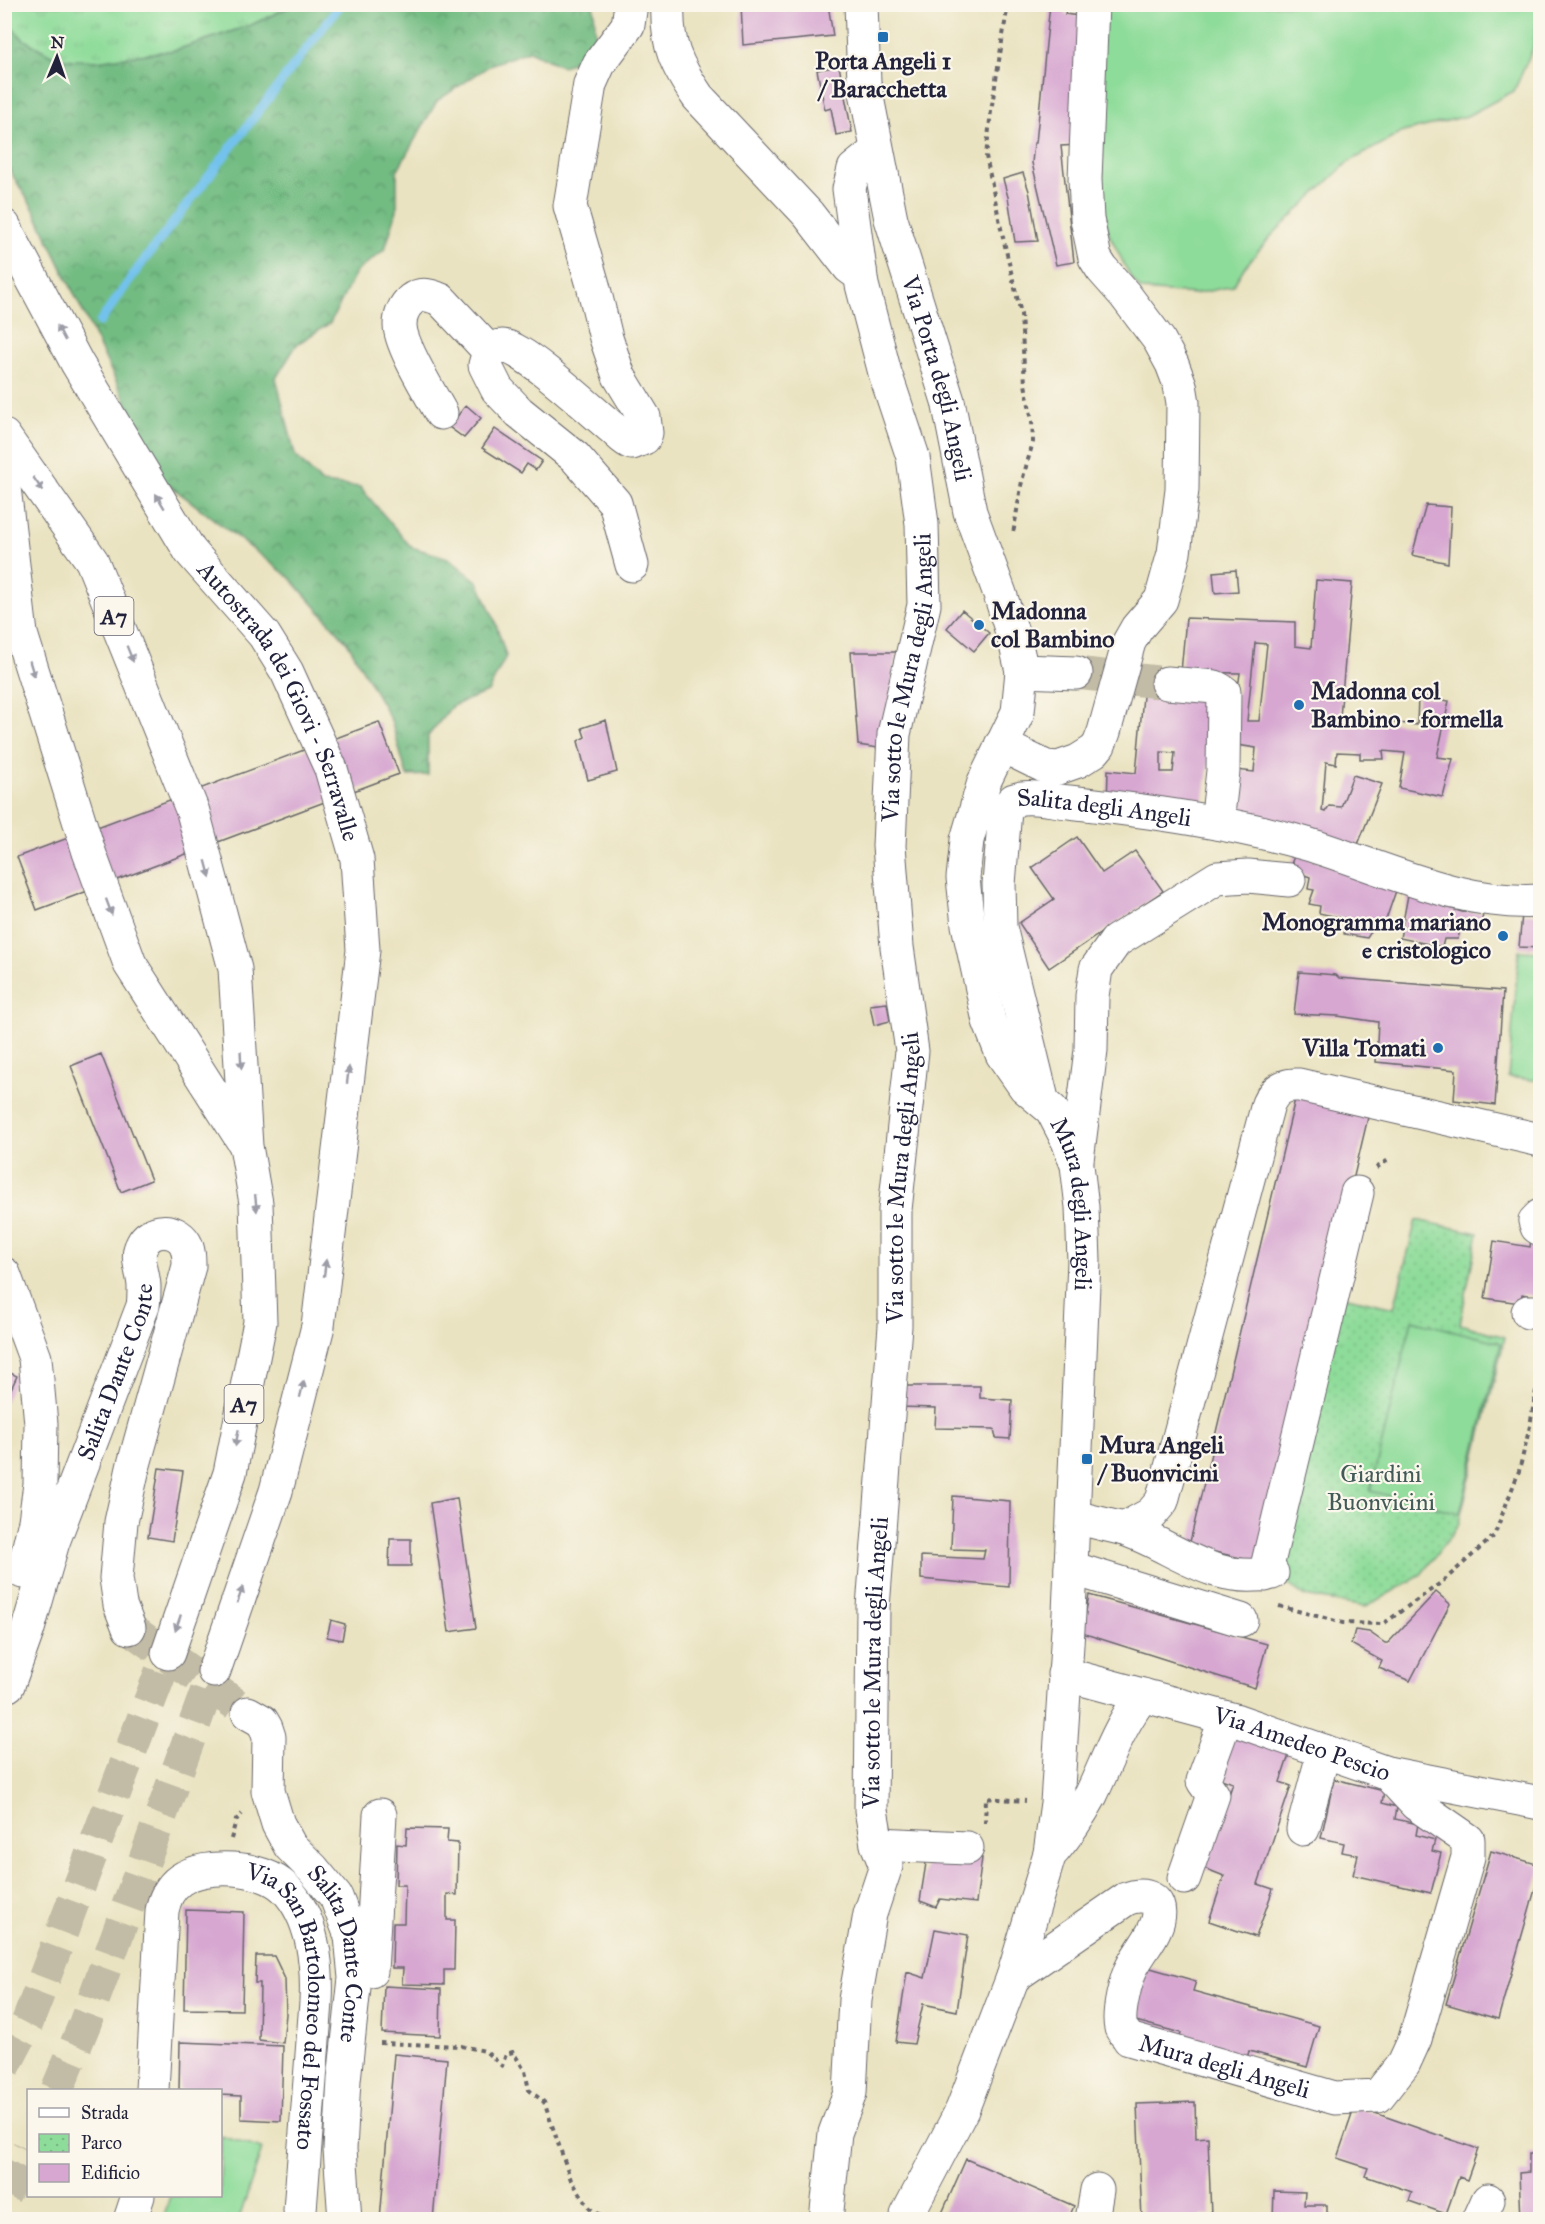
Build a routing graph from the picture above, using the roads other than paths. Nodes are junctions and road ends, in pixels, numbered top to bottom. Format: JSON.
{"nodes":[{"id":1,"x":631,"y":4,"type":"edge"},
{"id":2,"x":668,"y":4,"type":"edge"},
{"id":3,"x":861,"y":4,"type":"edge"},
{"id":4,"x":1092,"y":4,"type":"edge"},
{"id":5,"x":876,"y":151,"type":"junction"},
{"id":6,"x":4,"y":226,"type":"edge"},
{"id":7,"x":860,"y":270,"type":"junction"},
{"id":8,"x":490,"y":352,"type":"junction"},
{"id":9,"x":441,"y":413,"type":"dead end"},
{"id":10,"x":4,"y":436,"type":"edge"},
{"id":11,"x":4,"y":488,"type":"edge"},
{"id":12,"x":632,"y":565,"type":"dead end"},
{"id":13,"x":1022,"y":671,"type":"junction"},
{"id":14,"x":1076,"y":673,"type":"tunnel mouth"},
{"id":15,"x":1167,"y":682,"type":"tunnel mouth"},
{"id":16,"x":1001,"y":745,"type":"junction"},
{"id":17,"x":1217,"y":823,"type":"junction"},
{"id":18,"x":1289,"y":880,"type":"dead end"},
{"id":19,"x":1540,"y":901,"type":"edge"},
{"id":20,"x":1042,"y":1100,"type":"junction"},
{"id":21,"x":1540,"y":1140,"type":"edge"},
{"id":22,"x":246,"y":1146,"type":"junction"},
{"id":23,"x":1077,"y":1166,"type":"junction"},
{"id":24,"x":1357,"y":1193,"type":"dead end"},
{"id":25,"x":1540,"y":1216,"type":"edge"},
{"id":26,"x":1540,"y":1229,"type":"edge"},
{"id":27,"x":4,"y":1274,"type":"edge"},
{"id":28,"x":1074,"y":1517,"type":"junction"},
{"id":29,"x":1124,"y":1529,"type":"junction"},
{"id":30,"x":1071,"y":1568,"type":"junction"},
{"id":31,"x":1241,"y":1620,"type":"dead end"},
{"id":32,"x":4,"y":1628,"type":"edge"},
{"id":33,"x":129,"y":1628,"type":"tunnel mouth"},
{"id":34,"x":168,"y":1653,"type":"tunnel mouth"},
{"id":35,"x":214,"y":1671,"type":"tunnel mouth"},
{"id":36,"x":1064,"y":1674,"type":"junction"},
{"id":37,"x":6,"y":1688,"type":"edge"},
{"id":38,"x":1143,"y":1695,"type":"junction"},
{"id":39,"x":248,"y":1713,"type":"tunnel mouth"},
{"id":40,"x":1226,"y":1718,"type":"junction"},
{"id":41,"x":1324,"y":1751,"type":"junction"},
{"id":42,"x":1387,"y":1773,"type":"junction"},
{"id":43,"x":1540,"y":1803,"type":"edge"},
{"id":44,"x":380,"y":1815,"type":"dead end"},
{"id":45,"x":1303,"y":1829,"type":"dead end"},
{"id":46,"x":877,"y":1844,"type":"junction"},
{"id":47,"x":967,"y":1848,"type":"road end"},
{"id":48,"x":1050,"y":1853,"type":"junction"},
{"id":49,"x":1184,"y":1878,"type":"dead end"},
{"id":50,"x":1013,"y":1977,"type":"junction"},
{"id":51,"x":152,"y":2089,"type":"edge"},
{"id":52,"x":138,"y":2197,"type":"edge"},
{"id":53,"x":130,"y":2220,"type":"edge"},
{"id":54,"x":301,"y":2220,"type":"edge"},
{"id":55,"x":347,"y":2220,"type":"edge"},
{"id":56,"x":826,"y":2220,"type":"edge"},
{"id":57,"x":907,"y":2220,"type":"edge"}],
"edges":[{"from":1,"to":8,"type":"main road"},
{"from":2,"to":7,"type":"main road"},
{"from":3,"to":5,"type":"main road","name":"Via Porta degli Angeli"},
{"from":4,"to":16,"type":"main road"},
{"from":5,"to":7,"type":"main road","name":"Via sotto le Mura degli Angeli"},
{"from":5,"to":13,"type":"main road","name":"Via Porta degli Angeli"},
{"from":35,"to":6,"type":"main road","name":"Autostrada dei Giovi - Serravalle","number":"A7","one_way":true},
{"from":7,"to":46,"type":"main road","name":"Via sotto le Mura degli Angeli"},
{"from":8,"to":9,"type":"main road"},
{"from":8,"to":12,"type":"main road"},
{"from":10,"to":22,"type":"main road","number":"A7","one_way":true},
{"from":11,"to":22,"type":"main road","number":"A7","one_way":true},
{"from":13,"to":14,"type":"main road"},
{"from":13,"to":16,"type":"main road","name":"Via Porta degli Angeli"},
{"from":15,"to":17,"type":"main road","name":"Salita degli Angeli"},
{"from":16,"to":20,"type":"main road","name":"Mura degli Angeli"},
{"from":17,"to":19,"type":"main road","name":"Salita degli Angeli"},
{"from":17,"to":20,"type":"main road","name":"Salita degli Angeli"},
{"from":18,"to":23,"type":"main road"},
{"from":20,"to":23,"type":"main road","name":"Mura degli Angeli"},
{"from":21,"to":29,"type":"main road"},
{"from":22,"to":34,"type":"main road","number":"A7","one_way":true},
{"from":23,"to":28,"type":"main road","name":"Mura degli Angeli"},
{"from":24,"to":29,"type":"main road"},
{"from":25,"to":26,"type":"main road"},
{"from":27,"to":32,"type":"main road","name":"Salita Dante Conte"},
{"from":28,"to":29,"type":"main road"},
{"from":28,"to":30,"type":"main road","name":"Mura degli Angeli"},
{"from":30,"to":31,"type":"main road"},
{"from":30,"to":36,"type":"main road","name":"Mura degli Angeli"},
{"from":33,"to":37,"type":"main road","name":"Salita Dante Conte"},
{"from":36,"to":38,"type":"main road","name":"Via Amedeo Pescio"},
{"from":36,"to":48,"type":"main road","name":"Mura degli Angeli"},
{"from":38,"to":40,"type":"main road","name":"Via Amedeo Pescio"},
{"from":38,"to":48,"type":"main road"},
{"from":39,"to":55,"type":"main road","name":"Salita Dante Conte"},
{"from":40,"to":41,"type":"main road","name":"Via Amedeo Pescio"},
{"from":40,"to":49,"type":"main road"},
{"from":41,"to":42,"type":"main road","name":"Via Amedeo Pescio"},
{"from":41,"to":45,"type":"main road"},
{"from":42,"to":43,"type":"main road","name":"Via Amedeo Pescio"},
{"from":42,"to":50,"type":"main road","name":"Mura degli Angeli"},
{"from":44,"to":55,"type":"main road"},
{"from":46,"to":47,"type":"main road"},
{"from":46,"to":56,"type":"main road","name":"Via sotto le Mura degli Angeli"},
{"from":48,"to":50,"type":"main road","name":"Mura degli Angeli"},
{"from":50,"to":57,"type":"main road","name":"Mura degli Angeli"},
{"from":51,"to":54,"type":"main road","name":"Via San Bartolomeo del Fossato"},
{"from":52,"to":53,"type":"main road"}]}
